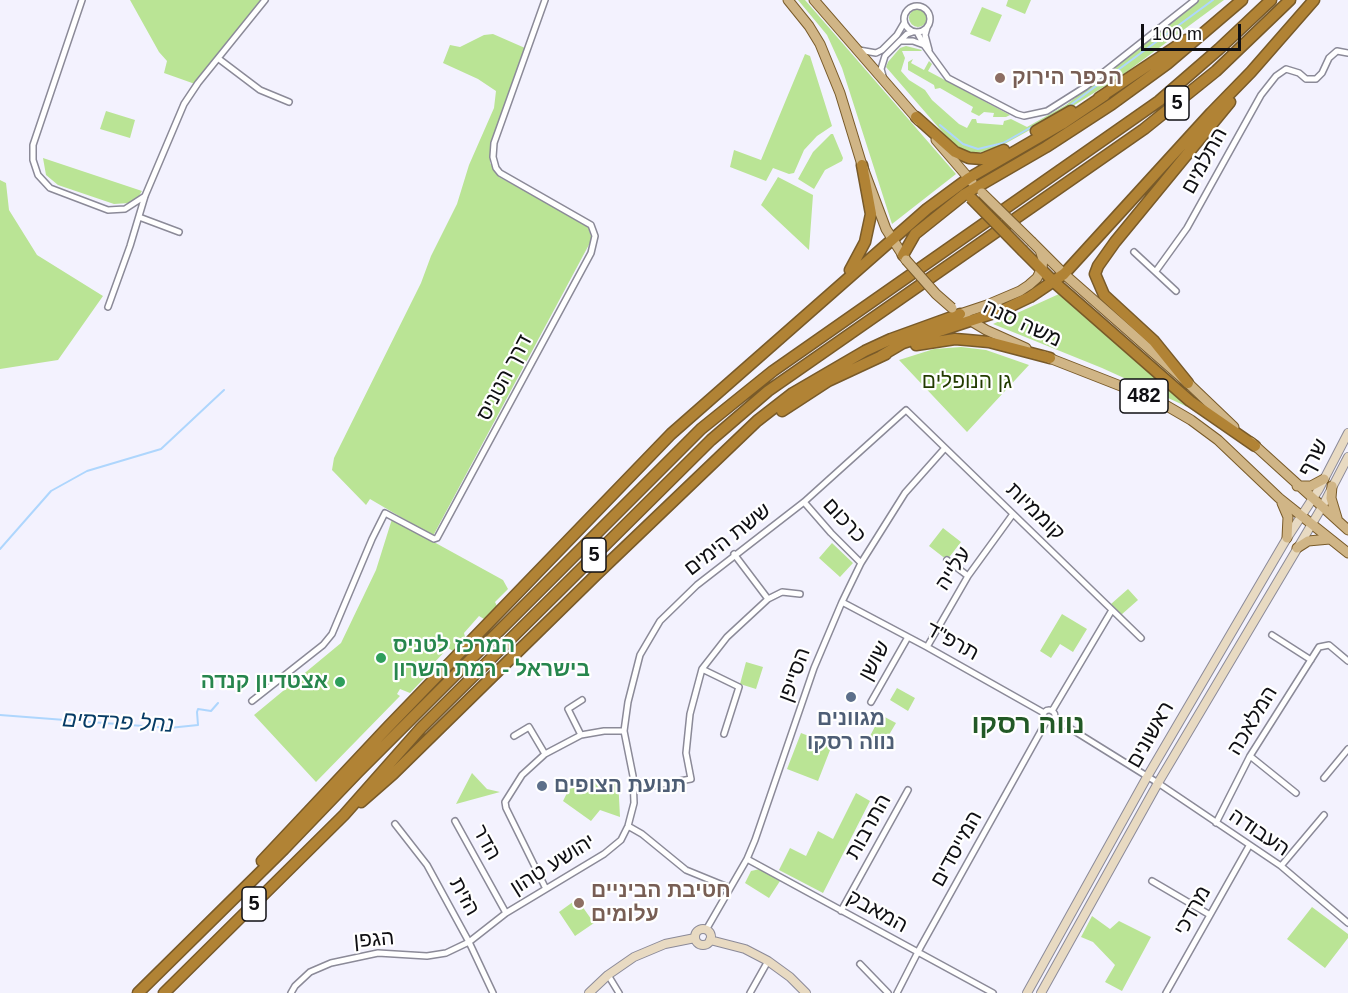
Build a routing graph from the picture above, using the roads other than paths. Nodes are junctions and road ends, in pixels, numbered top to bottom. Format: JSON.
{"nodes":[{"id":1,"x":82,"y":0,"type":"edge"},
{"id":2,"x":266,"y":0,"type":"edge"},
{"id":3,"x":545,"y":0,"type":"edge"},
{"id":4,"x":788,"y":0,"type":"edge"},
{"id":5,"x":814,"y":0,"type":"edge"},
{"id":6,"x":909,"y":0,"type":"edge"},
{"id":7,"x":925,"y":0,"type":"edge"},
{"id":8,"x":1196,"y":0,"type":"edge"},
{"id":9,"x":1242,"y":0,"type":"edge"},
{"id":10,"x":1271,"y":0,"type":"edge"},
{"id":11,"x":1290,"y":0,"type":"edge"},
{"id":12,"x":1314,"y":0,"type":"edge"},
{"id":13,"x":920,"y":4,"type":"edge"},
{"id":14,"x":909,"y":8,"type":"junction"},
{"id":15,"x":1225,"y":16,"type":"junction"},
{"id":16,"x":904,"y":21,"type":"junction"},
{"id":17,"x":927,"y":28,"type":"junction"},
{"id":18,"x":916,"y":32,"type":"junction"},
{"id":19,"x":900,"y":41,"type":"junction"},
{"id":20,"x":924,"y":45,"type":"junction"},
{"id":21,"x":855,"y":47,"type":"junction"},
{"id":22,"x":1348,"y":53,"type":"edge"},
{"id":23,"x":931,"y":55,"type":"junction"},
{"id":24,"x":219,"y":59,"type":"junction"},
{"id":25,"x":1251,"y":72,"type":"junction"},
{"id":26,"x":887,"y":83,"type":"junction"},
{"id":27,"x":1105,"y":95,"type":"junction"},
{"id":28,"x":289,"y":102,"type":"dead end"},
{"id":29,"x":916,"y":117,"type":"junction"},
{"id":30,"x":862,"y":165,"type":"junction"},
{"id":31,"x":969,"y":178,"type":"junction"},
{"id":32,"x":979,"y":190,"type":"junction"},
{"id":33,"x":949,"y":193,"type":"junction"},
{"id":34,"x":145,"y":196,"type":"junction"},
{"id":35,"x":968,"y":196,"type":"junction"},
{"id":36,"x":139,"y":217,"type":"junction"},
{"id":37,"x":179,"y":232,"type":"dead end"},
{"id":38,"x":891,"y":239,"type":"junction"},
{"id":39,"x":1040,"y":250,"type":"junction"},
{"id":40,"x":1134,"y":252,"type":"dead end"},
{"id":41,"x":905,"y":258,"type":"junction"},
{"id":42,"x":1041,"y":268,"type":"junction"},
{"id":43,"x":1156,"y":271,"type":"junction"},
{"id":44,"x":1064,"y":274,"type":"junction"},
{"id":45,"x":1054,"y":282,"type":"junction"},
{"id":46,"x":842,"y":283,"type":"junction"},
{"id":47,"x":1176,"y":291,"type":"dead end"},
{"id":48,"x":108,"y":307,"type":"dead end"},
{"id":49,"x":956,"y":311,"type":"junction"},
{"id":50,"x":971,"y":322,"type":"junction"},
{"id":51,"x":881,"y":356,"type":"junction"},
{"id":52,"x":1050,"y":358,"type":"junction"},
{"id":53,"x":1188,"y":383,"type":"junction"},
{"id":54,"x":906,"y":410,"type":"joint"},
{"id":55,"x":1348,"y":433,"type":"edge"},
{"id":56,"x":1255,"y":446,"type":"junction"},
{"id":57,"x":945,"y":448,"type":"junction"},
{"id":58,"x":1348,"y":457,"type":"edge"},
{"id":59,"x":714,"y":461,"type":"junction"},
{"id":60,"x":1324,"y":479,"type":"junction"},
{"id":61,"x":1296,"y":486,"type":"junction"},
{"id":62,"x":1332,"y":486,"type":"junction"},
{"id":63,"x":1279,"y":498,"type":"junction"},
{"id":64,"x":1312,"y":499,"type":"junction"},
{"id":65,"x":804,"y":502,"type":"junction"},
{"id":66,"x":1322,"y":507,"type":"junction"},
{"id":67,"x":1013,"y":514,"type":"junction"},
{"id":68,"x":1300,"y":516,"type":"junction"},
{"id":69,"x":1339,"y":523,"type":"junction"},
{"id":70,"x":1311,"y":525,"type":"junction"},
{"id":71,"x":1348,"y":531,"type":"edge"},
{"id":72,"x":1287,"y":538,"type":"junction"},
{"id":73,"x":1330,"y":540,"type":"junction"},
{"id":74,"x":1297,"y":548,"type":"junction"},
{"id":75,"x":734,"y":554,"type":"junction"},
{"id":76,"x":1348,"y":554,"type":"edge"},
{"id":77,"x":947,"y":560,"type":"dead end"},
{"id":78,"x":861,"y":563,"type":"junction"},
{"id":79,"x":968,"y":576,"type":"junction"},
{"id":80,"x":800,"y":594,"type":"dead end"},
{"id":81,"x":768,"y":599,"type":"junction"},
{"id":82,"x":842,"y":602,"type":"junction"},
{"id":83,"x":1112,"y":610,"type":"junction"},
{"id":84,"x":1272,"y":635,"type":"dead end"},
{"id":85,"x":908,"y":637,"type":"junction"},
{"id":86,"x":1141,"y":638,"type":"dead end"},
{"id":87,"x":927,"y":646,"type":"junction"},
{"id":88,"x":1311,"y":660,"type":"junction"},
{"id":89,"x":1348,"y":661,"type":"edge"},
{"id":90,"x":702,"y":669,"type":"junction"},
{"id":91,"x":252,"y":700,"type":"dead end"},
{"id":92,"x":582,"y":700,"type":"dead end"},
{"id":93,"x":871,"y":702,"type":"dead end"},
{"id":94,"x":1052,"y":711,"type":"junction"},
{"id":95,"x":1044,"y":713,"type":"junction"},
{"id":96,"x":1055,"y":719,"type":"junction"},
{"id":97,"x":1046,"y":722,"type":"junction"},
{"id":98,"x":624,"y":731,"type":"junction"},
{"id":99,"x":724,"y":734,"type":"dead end"},
{"id":100,"x":581,"y":735,"type":"junction"},
{"id":101,"x":514,"y":736,"type":"dead end"},
{"id":102,"x":1348,"y":749,"type":"edge"},
{"id":103,"x":545,"y":754,"type":"junction"},
{"id":104,"x":1250,"y":756,"type":"junction"},
{"id":105,"x":1147,"y":777,"type":"junction"},
{"id":106,"x":1324,"y":778,"type":"dead end"},
{"id":107,"x":1158,"y":783,"type":"junction"},
{"id":108,"x":635,"y":789,"type":"junction"},
{"id":109,"x":908,"y":790,"type":"dead end"},
{"id":110,"x":1296,"y":794,"type":"dead end"},
{"id":111,"x":1324,"y":814,"type":"dead end"},
{"id":112,"x":344,"y":815,"type":"junction"},
{"id":113,"x":455,"y":821,"type":"dead end"},
{"id":114,"x":395,"y":824,"type":"dead end"},
{"id":115,"x":1215,"y":824,"type":"junction"},
{"id":116,"x":628,"y":826,"type":"junction"},
{"id":117,"x":1249,"y":846,"type":"junction"},
{"id":118,"x":747,"y":859,"type":"junction"},
{"id":119,"x":1281,"y":866,"type":"junction"},
{"id":120,"x":1152,"y":881,"type":"dead end"},
{"id":121,"x":730,"y":888,"type":"junction"},
{"id":122,"x":546,"y":889,"type":"junction"},
{"id":123,"x":841,"y":911,"type":"junction"},
{"id":124,"x":506,"y":913,"type":"junction"},
{"id":125,"x":1210,"y":915,"type":"junction"},
{"id":126,"x":215,"y":916,"type":"junction"},
{"id":127,"x":1348,"y":923,"type":"edge"},
{"id":128,"x":706,"y":930,"type":"junction"},
{"id":129,"x":695,"y":938,"type":"junction"},
{"id":130,"x":710,"y":940,"type":"junction"},
{"id":131,"x":470,"y":942,"type":"junction"},
{"id":132,"x":918,"y":953,"type":"junction"},
{"id":133,"x":768,"y":961,"type":"junction"},
{"id":134,"x":860,"y":964,"type":"dead end"},
{"id":135,"x":608,"y":975,"type":"junction"},
{"id":136,"x":138,"y":993,"type":"edge"},
{"id":137,"x":164,"y":993,"type":"edge"},
{"id":138,"x":291,"y":993,"type":"edge"},
{"id":139,"x":493,"y":993,"type":"edge"},
{"id":140,"x":589,"y":993,"type":"edge"},
{"id":141,"x":619,"y":993,"type":"edge"},
{"id":142,"x":750,"y":993,"type":"edge"},
{"id":143,"x":806,"y":993,"type":"edge"},
{"id":144,"x":888,"y":993,"type":"edge"},
{"id":145,"x":897,"y":993,"type":"edge"},
{"id":146,"x":993,"y":993,"type":"edge"},
{"id":147,"x":1027,"y":993,"type":"edge"},
{"id":148,"x":1043,"y":993,"type":"edge"},
{"id":149,"x":1166,"y":993,"type":"edge"}],
"edges":[{"from":1,"to":34,"type":"street"},
{"from":2,"to":24,"type":"street"},
{"from":3,"to":91,"type":"street","name":"דרך הטניס"},
{"from":4,"to":30,"type":"main road","name":"משה סנה","number":"482"},
{"from":5,"to":21,"type":"main road","number":"482"},
{"from":6,"to":14,"type":"street"},
{"from":7,"to":13,"type":"street"},
{"from":8,"to":23,"type":"street"},
{"from":9,"to":15,"type":"highway"},
{"from":10,"to":126,"type":"highway","number":"5"},
{"from":11,"to":112,"type":"highway","number":"5"},
{"from":12,"to":25,"type":"highway"},
{"from":13,"to":14,"type":"street"},
{"from":13,"to":17,"type":"street"},
{"from":14,"to":16,"type":"street"},
{"from":15,"to":27,"type":"highway"},
{"from":15,"to":32,"type":"highway"},
{"from":16,"to":18,"type":"street"},
{"from":16,"to":21,"type":"street"},
{"from":17,"to":18,"type":"street"},
{"from":17,"to":23,"type":"street"},
{"from":18,"to":19,"type":"street"},
{"from":18,"to":20,"type":"street"},
{"from":19,"to":20,"type":"street"},
{"from":19,"to":26,"type":"street"},
{"from":20,"to":23,"type":"street"},
{"from":21,"to":26,"type":"main road","number":"482"},
{"from":22,"to":43,"type":"street","name":"התלמים"},
{"from":24,"to":28,"type":"street"},
{"from":24,"to":34,"type":"street"},
{"from":25,"to":44,"type":"highway"},
{"from":25,"to":53,"type":"highway"},
{"from":26,"to":29,"type":"main road","number":"482"},
{"from":27,"to":29,"type":"highway"},
{"from":27,"to":31,"type":"highway"},
{"from":29,"to":31,"type":"main road","number":"482"},
{"from":30,"to":38,"type":"main road","name":"משה סנה","number":"482"},
{"from":30,"to":46,"type":"highway"},
{"from":31,"to":32,"type":"main road","number":"482"},
{"from":31,"to":33,"type":"highway"},
{"from":32,"to":35,"type":"highway"},
{"from":32,"to":39,"type":"main road","number":"482","bridge":true},
{"from":33,"to":35,"type":"highway"},
{"from":33,"to":38,"type":"highway"},
{"from":34,"to":36,"type":"street"},
{"from":35,"to":41,"type":"highway"},
{"from":35,"to":42,"type":"highway","bridge":true},
{"from":36,"to":37,"type":"street"},
{"from":36,"to":48,"type":"street"},
{"from":38,"to":41,"type":"main road","name":"משה סנה","number":"482"},
{"from":38,"to":46,"type":"highway"},
{"from":39,"to":42,"type":"main road"},
{"from":39,"to":44,"type":"main road","number":"482"},
{"from":40,"to":43,"type":"street"},
{"from":41,"to":49,"type":"main road","name":"משה סנה","number":"482","bridge":true},
{"from":42,"to":45,"type":"highway"},
{"from":42,"to":49,"type":"main road"},
{"from":43,"to":47,"type":"street"},
{"from":44,"to":45,"type":"highway"},
{"from":44,"to":53,"type":"main road","number":"482"},
{"from":45,"to":50,"type":"highway"},
{"from":45,"to":56,"type":"highway"},
{"from":46,"to":126,"type":"highway"},
{"from":49,"to":50,"type":"main road","name":"משה סנה","number":"482"},
{"from":49,"to":59,"type":"highway"},
{"from":50,"to":51,"type":"highway"},
{"from":50,"to":52,"type":"main road","name":"משה סנה","number":"482"},
{"from":51,"to":52,"type":"highway"},
{"from":51,"to":59,"type":"highway"},
{"from":52,"to":63,"type":"main road","name":"משה סנה","number":"482"},
{"from":53,"to":56,"type":"main road","number":"482"},
{"from":54,"to":57,"type":"street","name":"קוממיות"},
{"from":54,"to":65,"type":"street","name":"ששת הימים"},
{"from":55,"to":60,"type":"street","name":"שרף"},
{"from":56,"to":61,"type":"main road","number":"482"},
{"from":57,"to":67,"type":"street","name":"קוממיות"},
{"from":57,"to":78,"type":"street","name":"הסייפן"},
{"from":58,"to":62,"type":"street","name":"שרף"},
{"from":59,"to":112,"type":"highway"},
{"from":60,"to":61,"type":"main road"},
{"from":60,"to":64,"type":"street","name":"שרף"},
{"from":61,"to":64,"type":"main road","number":"482"},
{"from":62,"to":66,"type":"street","name":"שרף"},
{"from":62,"to":69,"type":"main road"},
{"from":63,"to":68,"type":"main road","name":"משה סנה","number":"482"},
{"from":63,"to":72,"type":"main road"},
{"from":64,"to":66,"type":"main road","number":"482"},
{"from":64,"to":68,"type":"street","name":"ראשונים"},
{"from":65,"to":75,"type":"street","name":"ששת הימים"},
{"from":65,"to":78,"type":"street","name":"כרכום"},
{"from":66,"to":69,"type":"main road","number":"482"},
{"from":66,"to":70,"type":"street","name":"ראשונים"},
{"from":67,"to":79,"type":"street","name":"עלייה"},
{"from":67,"to":83,"type":"street","name":"קוממיות"},
{"from":68,"to":70,"type":"main road","name":"משה סנה","number":"482"},
{"from":68,"to":72,"type":"street","name":"ראשונים"},
{"from":69,"to":71,"type":"main road","number":"482"},
{"from":70,"to":73,"type":"main road","number":"482"},
{"from":70,"to":74,"type":"street","name":"ראשונים"},
{"from":72,"to":105,"type":"street","name":"ראשונים"},
{"from":73,"to":74,"type":"main road"},
{"from":73,"to":76,"type":"main road","number":"482"},
{"from":74,"to":107,"type":"street","name":"ראשונים"},
{"from":75,"to":81,"type":"street"},
{"from":75,"to":98,"type":"street","name":"ששת הימים"},
{"from":77,"to":79,"type":"street"},
{"from":78,"to":82,"type":"street","name":"הסייפן"},
{"from":79,"to":87,"type":"street","name":"עלייה"},
{"from":80,"to":81,"type":"street"},
{"from":81,"to":90,"type":"street"},
{"from":82,"to":85,"type":"street","name":"תרפ\"ד"},
{"from":82,"to":118,"type":"street","name":"הסייפן"},
{"from":83,"to":86,"type":"street","name":"קוממיות"},
{"from":83,"to":94,"type":"street"},
{"from":84,"to":88,"type":"street"},
{"from":85,"to":87,"type":"street","name":"תרפ\"ד"},
{"from":85,"to":93,"type":"street","name":"שושן"},
{"from":87,"to":95,"type":"street","name":"תרפ\"ד"},
{"from":88,"to":89,"type":"street","name":"המלאכה"},
{"from":88,"to":104,"type":"street","name":"המלאכה"},
{"from":90,"to":99,"type":"street"},
{"from":90,"to":108,"type":"street"},
{"from":92,"to":100,"type":"street"},
{"from":94,"to":95,"type":"street"},
{"from":94,"to":96,"type":"street"},
{"from":95,"to":97,"type":"street"},
{"from":96,"to":97,"type":"street"},
{"from":96,"to":105,"type":"street"},
{"from":97,"to":132,"type":"street","name":"המייסדים"},
{"from":98,"to":100,"type":"street"},
{"from":98,"to":108,"type":"street","name":"יהושע טהון"},
{"from":100,"to":103,"type":"street"},
{"from":101,"to":103,"type":"street"},
{"from":102,"to":106,"type":"street"},
{"from":103,"to":122,"type":"street"},
{"from":104,"to":110,"type":"street"},
{"from":104,"to":115,"type":"street","name":"המלאכה"},
{"from":105,"to":107,"type":"street","name":"העבודה"},
{"from":105,"to":147,"type":"street","name":"ראשונים"},
{"from":107,"to":115,"type":"street","name":"העבודה"},
{"from":107,"to":148,"type":"street","name":"ראשונים"},
{"from":108,"to":116,"type":"street","name":"יהושע טהון"},
{"from":109,"to":123,"type":"street","name":"התרבות"},
{"from":111,"to":119,"type":"street"},
{"from":112,"to":137,"type":"highway","number":"5"},
{"from":113,"to":124,"type":"street","name":"הדר"},
{"from":114,"to":131,"type":"street","name":"הזית"},
{"from":115,"to":117,"type":"street","name":"העבודה"},
{"from":116,"to":121,"type":"street"},
{"from":116,"to":122,"type":"street","name":"יהושע טהון"},
{"from":117,"to":119,"type":"street","name":"העבודה"},
{"from":117,"to":125,"type":"street","name":"מרדכי"},
{"from":118,"to":121,"type":"street","name":"הסייפן"},
{"from":118,"to":123,"type":"street","name":"המאבק"},
{"from":119,"to":127,"type":"street","name":"העבודה"},
{"from":120,"to":125,"type":"street"},
{"from":121,"to":128,"type":"street","name":"הסייפן"},
{"from":122,"to":124,"type":"street","name":"יהושע טהון"},
{"from":123,"to":132,"type":"street","name":"המאבק"},
{"from":124,"to":131,"type":"street","name":"יהושע טהון"},
{"from":125,"to":149,"type":"street","name":"מרדכי"},
{"from":126,"to":136,"type":"highway","number":"5"},
{"from":128,"to":129,"type":"street"},
{"from":128,"to":130,"type":"street"},
{"from":129,"to":130,"type":"street"},
{"from":129,"to":135,"type":"street"},
{"from":130,"to":133,"type":"street"},
{"from":131,"to":138,"type":"street","name":"הגפן"},
{"from":131,"to":139,"type":"street","name":"הזית"},
{"from":132,"to":145,"type":"street","name":"המייסדים"},
{"from":132,"to":146,"type":"street","name":"המאבק"},
{"from":133,"to":142,"type":"street"},
{"from":133,"to":143,"type":"street"},
{"from":134,"to":144,"type":"street"},
{"from":135,"to":140,"type":"street"},
{"from":135,"to":141,"type":"street"}]}
